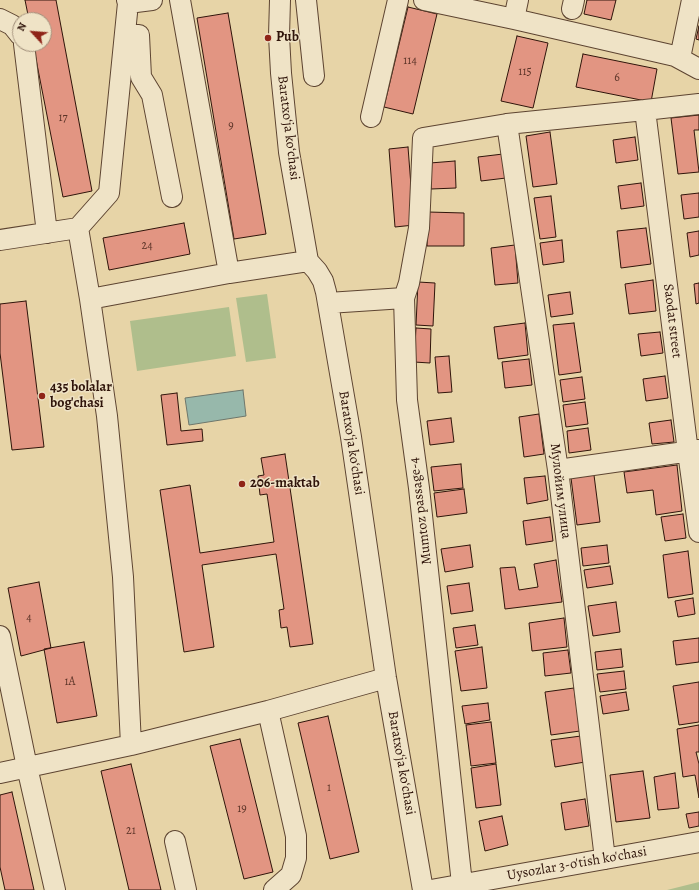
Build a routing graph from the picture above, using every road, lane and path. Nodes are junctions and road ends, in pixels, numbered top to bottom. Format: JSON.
{"nodes":[{"id":1,"x":152,"y":0,"type":"edge"},
{"id":2,"x":180,"y":0,"type":"edge"},
{"id":3,"x":280,"y":0,"type":"edge"},
{"id":4,"x":306,"y":0,"type":"edge"},
{"id":5,"x":398,"y":0,"type":"edge"},
{"id":6,"x":424,"y":0,"type":"edge"},
{"id":7,"x":692,"y":0,"type":"edge"},
{"id":8,"x":128,"y":1,"type":"edge"},
{"id":9,"x":454,"y":3,"type":"edge"},
{"id":10,"x":516,"y":10,"type":"edge"},
{"id":11,"x":0,"y":19,"type":"edge"},
{"id":12,"x":12,"y":25,"type":"edge"},
{"id":13,"x":125,"y":35,"type":"junction"},
{"id":14,"x":25,"y":52,"type":"edge"},
{"id":15,"x":680,"y":58,"type":"junction"},
{"id":16,"x":699,"y":69,"type":"edge"},
{"id":17,"x":314,"y":76,"type":"dead end"},
{"id":18,"x":699,"y":104,"type":"edge"},
{"id":19,"x":645,"y":110,"type":"junction"},
{"id":20,"x":371,"y":117,"type":"dead end"},
{"id":21,"x":507,"y":124,"type":"junction"},
{"id":22,"x":172,"y":197,"type":"dead end"},
{"id":23,"x":78,"y":228,"type":"junction"},
{"id":24,"x":47,"y":233,"type":"junction"},
{"id":25,"x":0,"y":240,"type":"edge"},
{"id":26,"x":308,"y":261,"type":"junction"},
{"id":27,"x":229,"y":273,"type":"junction"},
{"id":28,"x":404,"y":298,"type":"junction"},
{"id":29,"x":90,"y":299,"type":"junction"},
{"id":30,"x":328,"y":303,"type":"junction"},
{"id":31,"x":694,"y":451,"type":"edge"},
{"id":32,"x":558,"y":470,"type":"junction"},
{"id":33,"x":699,"y":532,"type":"edge"},
{"id":34,"x":0,"y":636,"type":"edge"},
{"id":35,"x":386,"y":678,"type":"junction"},
{"id":36,"x":268,"y":711,"type":"junction"},
{"id":37,"x":131,"y":745,"type":"junction"},
{"id":38,"x":27,"y":767,"type":"junction"},
{"id":39,"x":0,"y":773,"type":"edge"},
{"id":40,"x":175,"y":841,"type":"dead end"},
{"id":41,"x":699,"y":842,"type":"edge"},
{"id":42,"x":605,"y":859,"type":"junction"},
{"id":43,"x":462,"y":884,"type":"junction"},
{"id":44,"x":55,"y":890,"type":"edge"},
{"id":45,"x":186,"y":890,"type":"edge"},
{"id":46,"x":274,"y":890,"type":"edge"},
{"id":47,"x":423,"y":890,"type":"edge"},
{"id":48,"x":431,"y":890,"type":"edge"}],
"edges":[{"from":1,"to":8,"type":"street"},
{"from":2,"to":27,"type":"street"},
{"from":3,"to":26,"type":"street","name":"Baratxoʻja koʻchasi"},
{"from":4,"to":17,"type":"street"},
{"from":5,"to":20,"type":"street"},
{"from":6,"to":9,"type":"street"},
{"from":7,"to":15,"type":"street"},
{"from":8,"to":13,"type":"street"},
{"from":9,"to":10,"type":"street"},
{"from":10,"to":15,"type":"street"},
{"from":11,"to":12,"type":"street"},
{"from":13,"to":22,"type":"street"},
{"from":13,"to":23,"type":"street"},
{"from":14,"to":24,"type":"street"},
{"from":15,"to":16,"type":"street"},
{"from":18,"to":19,"type":"street"},
{"from":19,"to":21,"type":"street"},
{"from":19,"to":31,"type":"street","name":"Saodat street"},
{"from":21,"to":28,"type":"street","name":"Mumtoz passage-4"},
{"from":21,"to":32,"type":"street","name":"Мулойим улица"},
{"from":23,"to":24,"type":"street"},
{"from":23,"to":29,"type":"street"},
{"from":24,"to":25,"type":"street"},
{"from":26,"to":27,"type":"street"},
{"from":26,"to":30,"type":"street","name":"Baratxoʻja koʻchasi"},
{"from":27,"to":29,"type":"street"},
{"from":28,"to":30,"type":"street"},
{"from":28,"to":43,"type":"street","name":"Mumtoz passage-4"},
{"from":29,"to":37,"type":"street"},
{"from":30,"to":35,"type":"street","name":"Baratxoʻja koʻchasi"},
{"from":31,"to":32,"type":"street"},
{"from":31,"to":33,"type":"street","name":"Saodat street"},
{"from":32,"to":42,"type":"street","name":"Мулойим улица"},
{"from":34,"to":38,"type":"street"},
{"from":35,"to":36,"type":"street"},
{"from":35,"to":47,"type":"street","name":"Baratxoʻja koʻchasi"},
{"from":36,"to":37,"type":"street"},
{"from":36,"to":46,"type":"street"},
{"from":37,"to":38,"type":"street"},
{"from":38,"to":39,"type":"street"},
{"from":38,"to":44,"type":"street"},
{"from":40,"to":45,"type":"street"},
{"from":41,"to":42,"type":"street","name":"Uysozlar 3-o'tish ko'chasi"},
{"from":42,"to":43,"type":"street","name":"Uysozlar 3-o'tish ko'chasi"},
{"from":43,"to":48,"type":"street","name":"Uysozlar 3-o'tish ko'chasi"}]}
